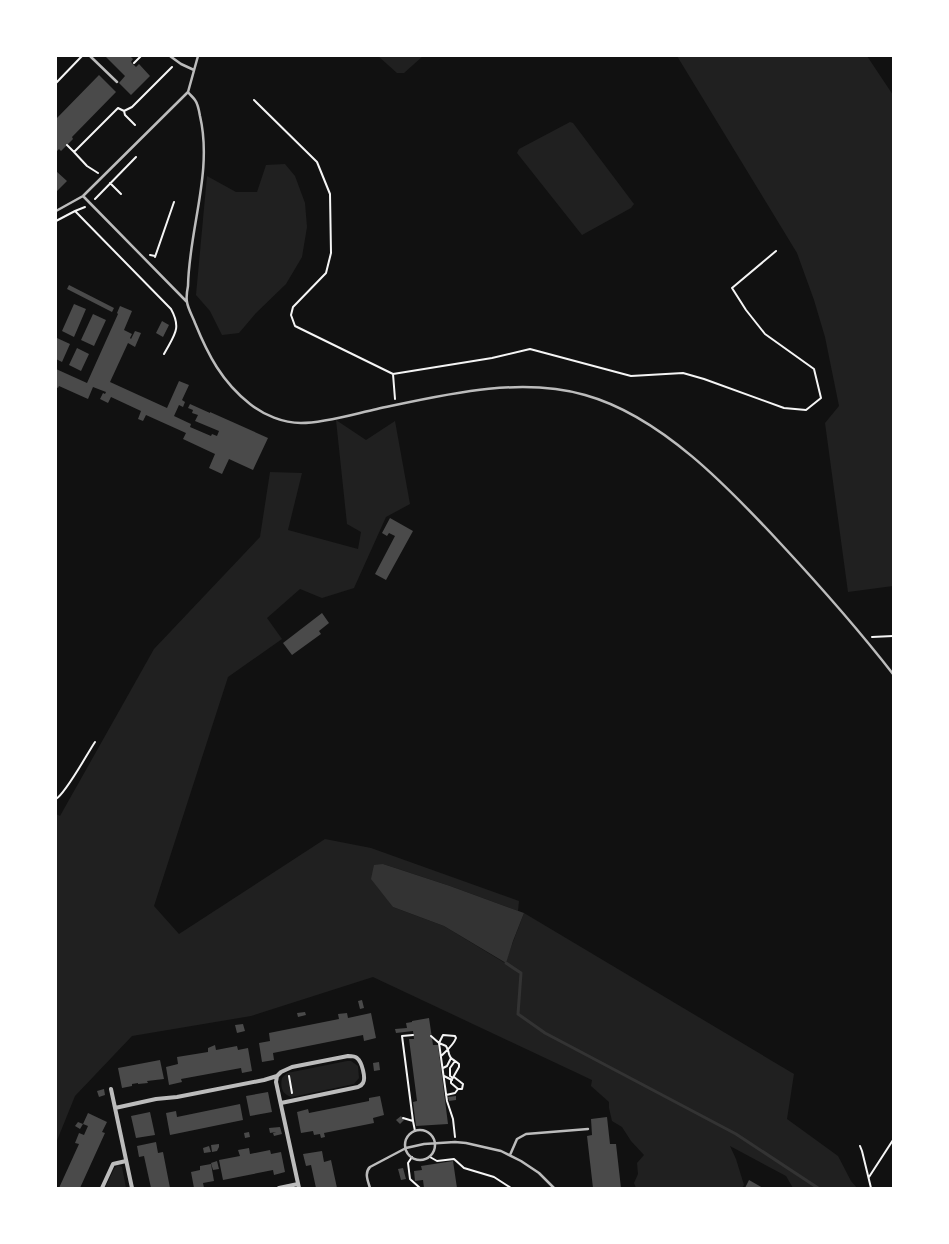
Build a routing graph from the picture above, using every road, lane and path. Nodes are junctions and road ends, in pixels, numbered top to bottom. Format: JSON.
{"nodes":[{"id":1,"x":82,"y":56,"type":"edge"},
{"id":2,"x":90,"y":56,"type":"edge"},
{"id":3,"x":141,"y":56,"type":"edge"},
{"id":4,"x":170,"y":56,"type":"edge"},
{"id":5,"x":198,"y":56,"type":"edge"},
{"id":6,"x":134,"y":63,"type":"dead end"},
{"id":7,"x":172,"y":67,"type":"dead end"},
{"id":8,"x":194,"y":70,"type":"junction"},
{"id":9,"x":117,"y":82,"type":"dead end"},
{"id":10,"x":56,"y":83,"type":"edge"},
{"id":11,"x":188,"y":92,"type":"junction"},
{"id":12,"x":254,"y":100,"type":"dead end"},
{"id":13,"x":124,"y":111,"type":"junction"},
{"id":14,"x":135,"y":126,"type":"dead end"},
{"id":15,"x":67,"y":145,"type":"dead end"},
{"id":16,"x":74,"y":152,"type":"junction"},
{"id":17,"x":136,"y":157,"type":"dead end"},
{"id":18,"x":88,"y":166,"type":"dead end"},
{"id":19,"x":83,"y":196,"type":"junction"},
{"id":20,"x":174,"y":202,"type":"dead end"},
{"id":21,"x":90,"y":204,"type":"junction"},
{"id":22,"x":56,"y":211,"type":"edge"},
{"id":23,"x":75,"y":211,"type":"junction"},
{"id":24,"x":56,"y":221,"type":"edge"},
{"id":25,"x":776,"y":251,"type":"dead end"},
{"id":26,"x":147,"y":253,"type":"dead end"},
{"id":27,"x":156,"y":256,"type":"junction"},
{"id":28,"x":151,"y":266,"type":"junction"},
{"id":29,"x":187,"y":303,"type":"junction"},
{"id":30,"x":164,"y":354,"type":"dead end"},
{"id":31,"x":393,"y":374,"type":"junction"},
{"id":32,"x":395,"y":405,"type":"junction"},
{"id":33,"x":893,"y":636,"type":"edge"},
{"id":34,"x":864,"y":637,"type":"junction"},
{"id":35,"x":893,"y":674,"type":"edge"},
{"id":36,"x":95,"y":742,"type":"dead end"},
{"id":37,"x":56,"y":799,"type":"edge"},
{"id":38,"x":413,"y":1035,"type":"dead end"},
{"id":39,"x":431,"y":1036,"type":"dead end"},
{"id":40,"x":439,"y":1043,"type":"junction"},
{"id":41,"x":448,"y":1049,"type":"junction"},
{"id":42,"x":441,"y":1056,"type":"junction"},
{"id":43,"x":451,"y":1058,"type":"junction"},
{"id":44,"x":455,"y":1061,"type":"junction"},
{"id":45,"x":443,"y":1068,"type":"junction"},
{"id":46,"x":287,"y":1069,"type":"junction"},
{"id":47,"x":277,"y":1076,"type":"junction"},
{"id":48,"x":444,"y":1076,"type":"junction"},
{"id":49,"x":453,"y":1079,"type":"junction"},
{"id":50,"x":111,"y":1089,"type":"dead end"},
{"id":51,"x":458,"y":1089,"type":"junction"},
{"id":52,"x":446,"y":1095,"type":"junction"},
{"id":53,"x":294,"y":1100,"type":"junction"},
{"id":54,"x":281,"y":1103,"type":"junction"},
{"id":55,"x":115,"y":1108,"type":"junction"},
{"id":56,"x":403,"y":1118,"type":"dead end"},
{"id":57,"x":413,"y":1121,"type":"junction"},
{"id":58,"x":588,"y":1129,"type":"dead end"},
{"id":59,"x":415,"y":1131,"type":"junction"},
{"id":60,"x":893,"y":1140,"type":"edge"},
{"id":61,"x":455,"y":1142,"type":"junction"},
{"id":62,"x":435,"y":1143,"type":"junction"},
{"id":63,"x":860,"y":1146,"type":"dead end"},
{"id":64,"x":406,"y":1148,"type":"junction"},
{"id":65,"x":510,"y":1155,"type":"junction"},
{"id":66,"x":412,"y":1157,"type":"junction"},
{"id":67,"x":430,"y":1157,"type":"junction"},
{"id":68,"x":126,"y":1161,"type":"junction"},
{"id":69,"x":869,"y":1177,"type":"junction"},
{"id":70,"x":298,"y":1186,"type":"edge"},
{"id":71,"x":102,"y":1188,"type":"edge"},
{"id":72,"x":132,"y":1188,"type":"edge"},
{"id":73,"x":279,"y":1188,"type":"edge"},
{"id":74,"x":370,"y":1188,"type":"edge"},
{"id":75,"x":420,"y":1188,"type":"edge"},
{"id":76,"x":511,"y":1188,"type":"edge"},
{"id":77,"x":554,"y":1188,"type":"edge"},
{"id":78,"x":871,"y":1188,"type":"edge"}],
"edges":[{"from":1,"to":10,"type":"path"},
{"from":2,"to":9,"type":"lane"},
{"from":3,"to":6,"type":"path"},
{"from":4,"to":8,"type":"lane"},
{"from":5,"to":8,"type":"lane"},
{"from":7,"to":13,"type":"path"},
{"from":8,"to":11,"type":"lane"},
{"from":11,"to":19,"type":"lane"},
{"from":11,"to":29,"type":"lane"},
{"from":12,"to":31,"type":"path"},
{"from":13,"to":14,"type":"path"},
{"from":13,"to":16,"type":"path"},
{"from":15,"to":16,"type":"path"},
{"from":16,"to":18,"type":"path"},
{"from":17,"to":21,"type":"path"},
{"from":19,"to":21,"type":"lane"},
{"from":19,"to":22,"type":"lane"},
{"from":20,"to":27,"type":"path"},
{"from":21,"to":23,"type":"path"},
{"from":21,"to":28,"type":"lane"},
{"from":23,"to":24,"type":"path"},
{"from":23,"to":30,"type":"path"},
{"from":25,"to":31,"type":"path"},
{"from":26,"to":27,"type":"path"},
{"from":27,"to":28,"type":"path"},
{"from":28,"to":29,"type":"lane"},
{"from":29,"to":32,"type":"lane"},
{"from":31,"to":32,"type":"path"},
{"from":32,"to":34,"type":"lane"},
{"from":33,"to":34,"type":"path"},
{"from":34,"to":35,"type":"lane"},
{"from":36,"to":37,"type":"path"},
{"from":38,"to":57,"type":"path"},
{"from":39,"to":40,"type":"path"},
{"from":40,"to":41,"type":"path"},
{"from":40,"to":41,"type":"path"},
{"from":40,"to":42,"type":"path"},
{"from":41,"to":42,"type":"path"},
{"from":41,"to":43,"type":"path"},
{"from":42,"to":45,"type":"path"},
{"from":43,"to":44,"type":"path"},
{"from":43,"to":45,"type":"path"},
{"from":44,"to":49,"type":"path"},
{"from":44,"to":49,"type":"path"},
{"from":45,"to":48,"type":"path"},
{"from":46,"to":47,"type":"street"},
{"from":46,"to":53,"type":"path"},
{"from":46,"to":53,"type":"street"},
{"from":47,"to":54,"type":"street"},
{"from":47,"to":55,"type":"street"},
{"from":48,"to":49,"type":"path"},
{"from":48,"to":52,"type":"path"},
{"from":49,"to":51,"type":"path"},
{"from":49,"to":51,"type":"path"},
{"from":50,"to":55,"type":"street"},
{"from":51,"to":52,"type":"path"},
{"from":52,"to":61,"type":"path"},
{"from":53,"to":54,"type":"street"},
{"from":54,"to":70,"type":"street"},
{"from":55,"to":68,"type":"street"},
{"from":56,"to":57,"type":"path"},
{"from":57,"to":59,"type":"path"},
{"from":58,"to":65,"type":"lane"},
{"from":59,"to":62,"type":"lane"},
{"from":59,"to":64,"type":"lane"},
{"from":60,"to":69,"type":"path"},
{"from":61,"to":62,"type":"lane"},
{"from":61,"to":65,"type":"lane"},
{"from":62,"to":64,"type":"lane"},
{"from":62,"to":67,"type":"lane"},
{"from":63,"to":69,"type":"path"},
{"from":64,"to":66,"type":"lane"},
{"from":64,"to":74,"type":"lane"},
{"from":65,"to":77,"type":"lane"},
{"from":66,"to":67,"type":"lane"},
{"from":66,"to":75,"type":"path"},
{"from":67,"to":76,"type":"path"},
{"from":68,"to":71,"type":"street"},
{"from":68,"to":72,"type":"street"},
{"from":69,"to":78,"type":"path"},
{"from":70,"to":73,"type":"street"}]}
